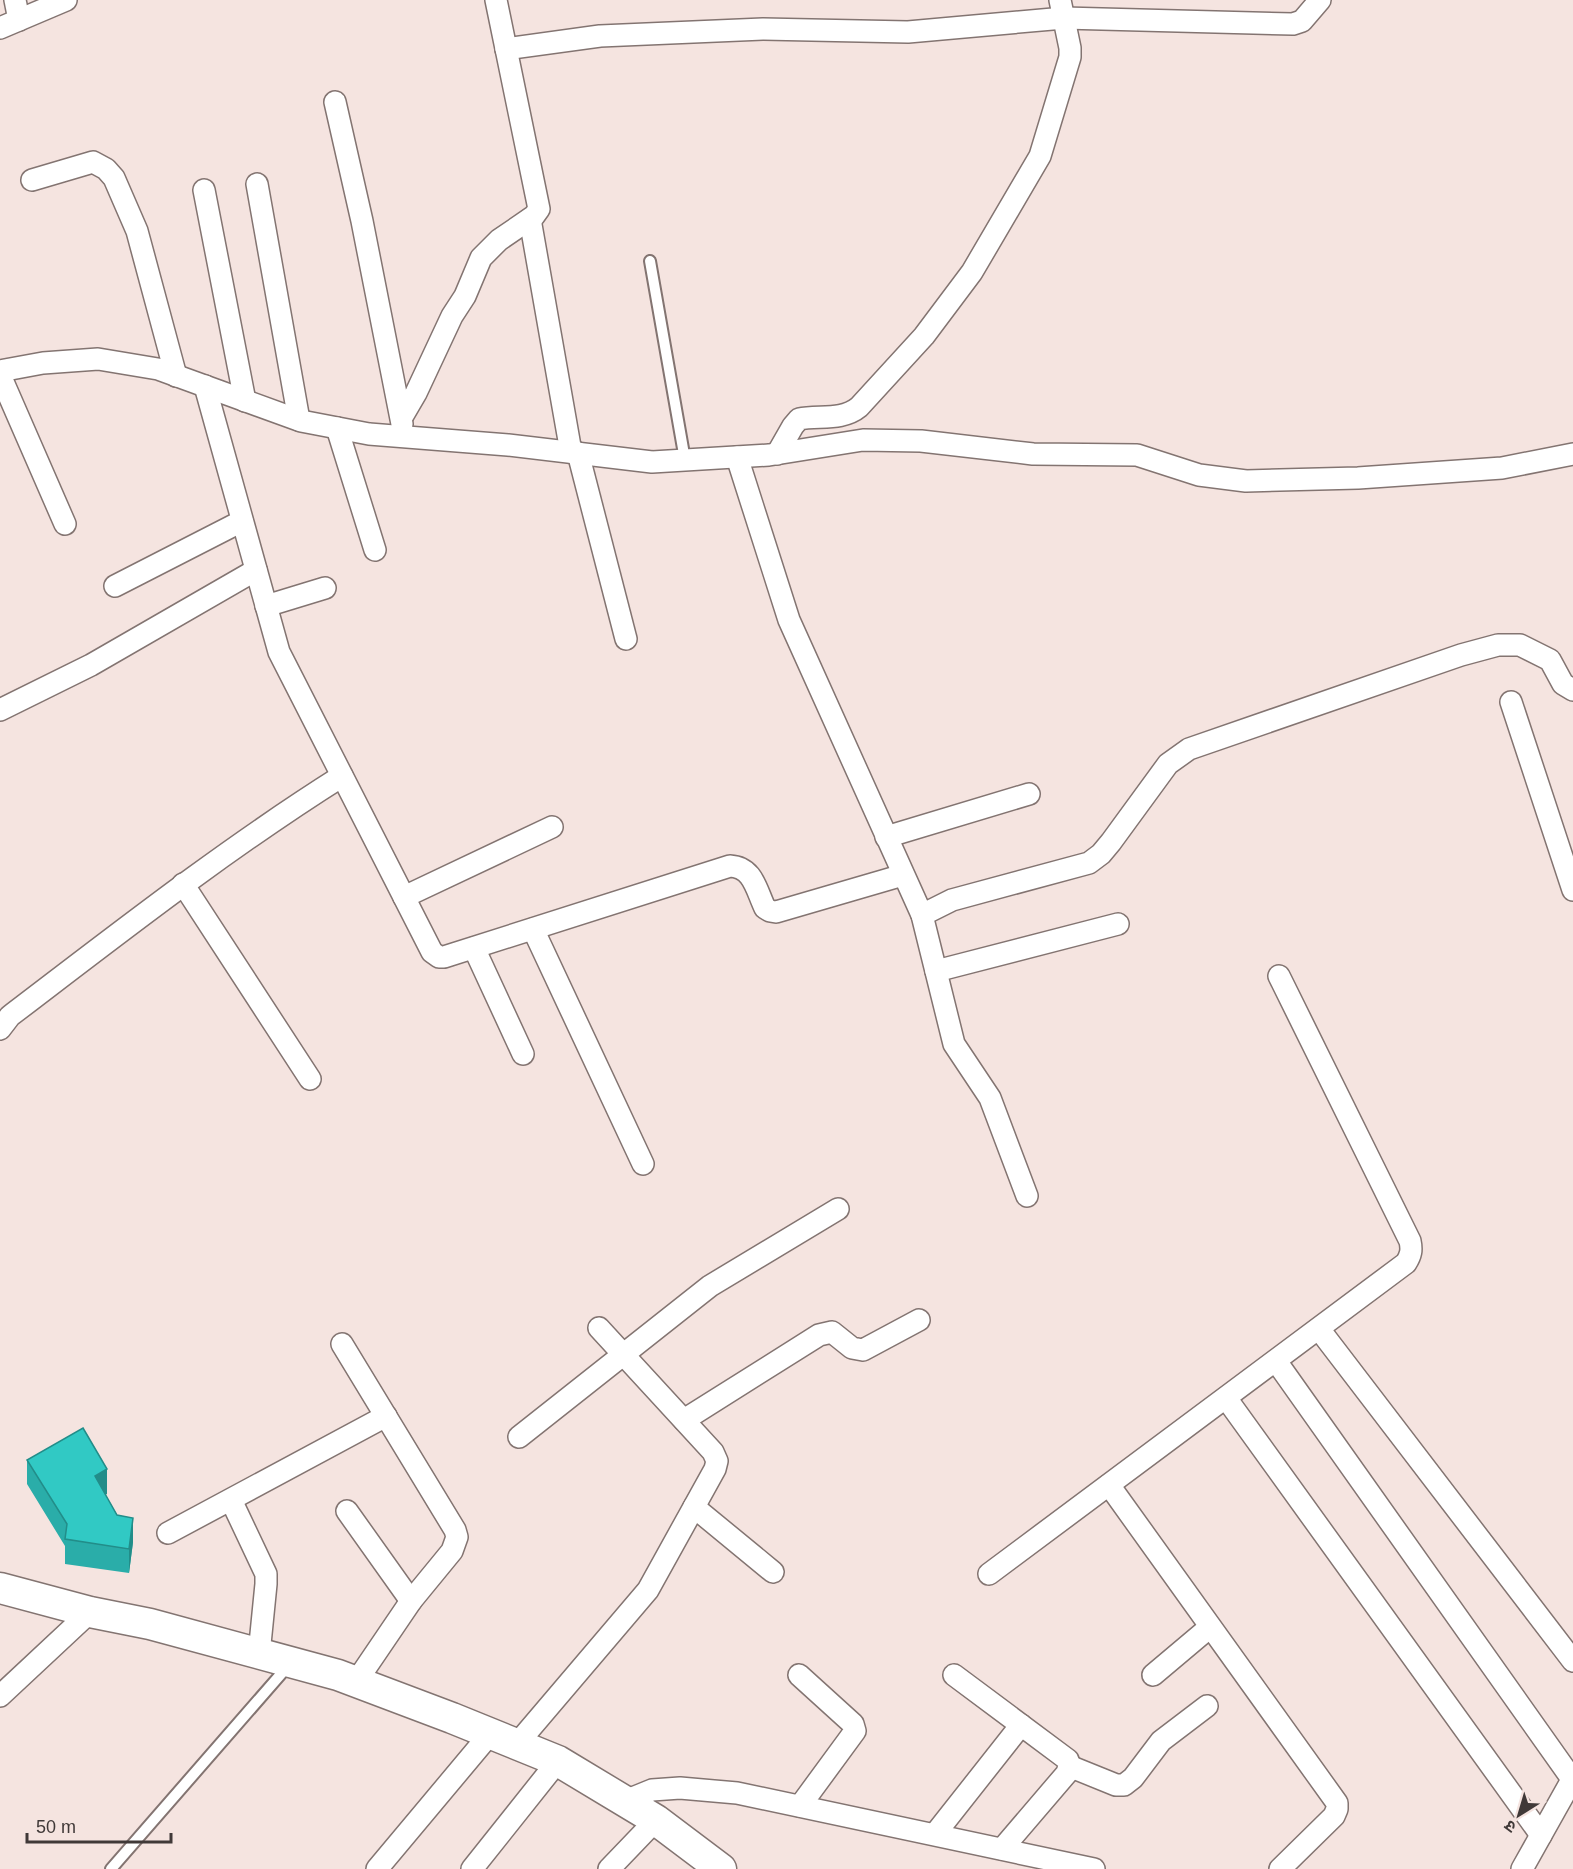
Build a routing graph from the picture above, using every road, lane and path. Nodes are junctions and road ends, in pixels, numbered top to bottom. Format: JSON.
{"nodes":[{"id":1,"x":66,"y":0,"type":"edge"},
{"id":2,"x":496,"y":0,"type":"edge"},
{"id":3,"x":1320,"y":0,"type":"edge"},
{"id":4,"x":1062,"y":9,"type":"edge"},
{"id":5,"x":11,"y":16,"type":"edge"},
{"id":6,"x":506,"y":50,"type":"junction"},
{"id":7,"x":335,"y":102,"type":"dead end"},
{"id":8,"x":32,"y":180,"type":"dead end"},
{"id":9,"x":257,"y":184,"type":"dead end"},
{"id":10,"x":204,"y":190,"type":"dead end"},
{"id":11,"x":530,"y":219,"type":"junction"},
{"id":12,"x":650,"y":261,"type":"dead end"},
{"id":13,"x":2,"y":372,"type":"edge"},
{"id":14,"x":176,"y":376,"type":"junction"},
{"id":15,"x":205,"y":386,"type":"junction"},
{"id":16,"x":245,"y":400,"type":"junction"},
{"id":17,"x":299,"y":420,"type":"junction"},
{"id":18,"x":402,"y":427,"type":"junction"},
{"id":19,"x":337,"y":428,"type":"junction"},
{"id":20,"x":574,"y":453,"type":"junction"},
{"id":21,"x":777,"y":454,"type":"junction"},
{"id":22,"x":1573,"y":454,"type":"edge"},
{"id":23,"x":737,"y":457,"type":"junction"},
{"id":24,"x":685,"y":460,"type":"junction"},
{"id":25,"x":243,"y":521,"type":"junction"},
{"id":26,"x":65,"y":524,"type":"dead end"},
{"id":27,"x":375,"y":549,"type":"dead end"},
{"id":28,"x":256,"y":570,"type":"junction"},
{"id":29,"x":115,"y":586,"type":"dead end"},
{"id":30,"x":325,"y":588,"type":"dead end"},
{"id":31,"x":266,"y":606,"type":"junction"},
{"id":32,"x":626,"y":639,"type":"dead end"},
{"id":33,"x":1573,"y":690,"type":"edge"},
{"id":34,"x":1511,"y":702,"type":"dead end"},
{"id":35,"x":0,"y":710,"type":"edge"},
{"id":36,"x":342,"y":776,"type":"junction"},
{"id":37,"x":1029,"y":794,"type":"dead end"},
{"id":38,"x":552,"y":827,"type":"dead end"},
{"id":39,"x":886,"y":837,"type":"junction"},
{"id":40,"x":903,"y":874,"type":"junction"},
{"id":41,"x":183,"y":884,"type":"junction"},
{"id":42,"x":1573,"y":890,"type":"edge"},
{"id":43,"x":404,"y":897,"type":"junction"},
{"id":44,"x":922,"y":915,"type":"junction"},
{"id":45,"x":1118,"y":924,"type":"dead end"},
{"id":46,"x":533,"y":929,"type":"junction"},
{"id":47,"x":474,"y":948,"type":"junction"},
{"id":48,"x":936,"y":971,"type":"junction"},
{"id":49,"x":1279,"y":976,"type":"dead end"},
{"id":50,"x":0,"y":1029,"type":"edge"},
{"id":51,"x":523,"y":1054,"type":"dead end"},
{"id":52,"x":310,"y":1079,"type":"dead end"},
{"id":53,"x":643,"y":1164,"type":"dead end"},
{"id":54,"x":1027,"y":1196,"type":"dead end"},
{"id":55,"x":838,"y":1209,"type":"dead end"},
{"id":56,"x":919,"y":1320,"type":"dead end"},
{"id":57,"x":599,"y":1328,"type":"dead end"},
{"id":58,"x":1319,"y":1329,"type":"junction"},
{"id":59,"x":342,"y":1344,"type":"dead end"},
{"id":60,"x":623,"y":1353,"type":"junction"},
{"id":61,"x":1276,"y":1360,"type":"junction"},
{"id":62,"x":1226,"y":1398,"type":"junction"},
{"id":63,"x":386,"y":1416,"type":"junction"},
{"id":64,"x":684,"y":1420,"type":"junction"},
{"id":65,"x":519,"y":1437,"type":"dead end"},
{"id":66,"x":1109,"y":1485,"type":"junction"},
{"id":67,"x":231,"y":1500,"type":"junction"},
{"id":68,"x":694,"y":1507,"type":"junction"},
{"id":69,"x":347,"y":1511,"type":"dead end"},
{"id":70,"x":168,"y":1533,"type":"dead end"},
{"id":71,"x":773,"y":1572,"type":"dead end"},
{"id":72,"x":989,"y":1574,"type":"dead end"},
{"id":73,"x":0,"y":1588,"type":"edge"},
{"id":74,"x":411,"y":1601,"type":"junction"},
{"id":75,"x":90,"y":1612,"type":"junction"},
{"id":76,"x":1210,"y":1627,"type":"junction"},
{"id":77,"x":259,"y":1654,"type":"junction"},
{"id":78,"x":1573,"y":1661,"type":"edge"},
{"id":79,"x":291,"y":1662,"type":"junction"},
{"id":80,"x":799,"y":1675,"type":"dead end"},
{"id":81,"x":954,"y":1675,"type":"dead end"},
{"id":82,"x":1153,"y":1675,"type":"dead end"},
{"id":83,"x":356,"y":1682,"type":"junction"},
{"id":84,"x":0,"y":1696,"type":"edge"},
{"id":85,"x":1207,"y":1706,"type":"dead end"},
{"id":86,"x":1021,"y":1725,"type":"junction"},
{"id":87,"x":503,"y":1739,"type":"junction"},
{"id":88,"x":558,"y":1761,"type":"junction"},
{"id":89,"x":1069,"y":1766,"type":"junction"},
{"id":90,"x":1573,"y":1779,"type":"edge"},
{"id":91,"x":625,"y":1801,"type":"junction"},
{"id":92,"x":800,"y":1806,"type":"junction"},
{"id":93,"x":656,"y":1820,"type":"junction"},
{"id":94,"x":935,"y":1834,"type":"junction"},
{"id":95,"x":1541,"y":1835,"type":"junction"},
{"id":96,"x":1002,"y":1849,"type":"junction"},
{"id":97,"x":111,"y":1869,"type":"edge"},
{"id":98,"x":376,"y":1869,"type":"edge"},
{"id":99,"x":472,"y":1869,"type":"edge"},
{"id":100,"x":609,"y":1869,"type":"edge"},
{"id":101,"x":721,"y":1869,"type":"edge"},
{"id":102,"x":1094,"y":1869,"type":"edge"},
{"id":103,"x":1280,"y":1869,"type":"edge"},
{"id":104,"x":1522,"y":1869,"type":"edge"}],
"edges":[{"from":1,"to":5,"type":"street"},
{"from":2,"to":6,"type":"street"},
{"from":3,"to":4,"type":"street"},
{"from":4,"to":6,"type":"street"},
{"from":4,"to":21,"type":"street"},
{"from":6,"to":11,"type":"street"},
{"from":7,"to":18,"type":"street"},
{"from":8,"to":14,"type":"street"},
{"from":9,"to":17,"type":"street"},
{"from":10,"to":16,"type":"street"},
{"from":11,"to":18,"type":"street"},
{"from":11,"to":20,"type":"street"},
{"from":12,"to":24,"type":"lane"},
{"from":13,"to":14,"type":"street"},
{"from":13,"to":26,"type":"street"},
{"from":14,"to":15,"type":"street"},
{"from":15,"to":16,"type":"street"},
{"from":15,"to":25,"type":"street"},
{"from":16,"to":17,"type":"street"},
{"from":17,"to":19,"type":"street"},
{"from":18,"to":19,"type":"street"},
{"from":18,"to":20,"type":"street"},
{"from":19,"to":27,"type":"street"},
{"from":20,"to":24,"type":"street"},
{"from":20,"to":32,"type":"street"},
{"from":21,"to":22,"type":"street"},
{"from":21,"to":23,"type":"street"},
{"from":23,"to":24,"type":"street"},
{"from":23,"to":39,"type":"street"},
{"from":25,"to":28,"type":"street"},
{"from":25,"to":29,"type":"street"},
{"from":28,"to":31,"type":"street"},
{"from":28,"to":35,"type":"street"},
{"from":30,"to":31,"type":"street"},
{"from":31,"to":36,"type":"street"},
{"from":33,"to":44,"type":"street"},
{"from":34,"to":42,"type":"street"},
{"from":36,"to":41,"type":"street"},
{"from":36,"to":43,"type":"street"},
{"from":37,"to":39,"type":"street"},
{"from":38,"to":43,"type":"street"},
{"from":39,"to":40,"type":"street"},
{"from":40,"to":44,"type":"street"},
{"from":40,"to":46,"type":"street"},
{"from":41,"to":50,"type":"street"},
{"from":41,"to":52,"type":"street"},
{"from":43,"to":47,"type":"street"},
{"from":44,"to":48,"type":"street"},
{"from":45,"to":48,"type":"street"},
{"from":46,"to":47,"type":"street"},
{"from":46,"to":53,"type":"street"},
{"from":47,"to":51,"type":"street"},
{"from":48,"to":54,"type":"street"},
{"from":49,"to":58,"type":"street"},
{"from":55,"to":60,"type":"street"},
{"from":56,"to":64,"type":"street"},
{"from":57,"to":60,"type":"street"},
{"from":58,"to":61,"type":"street"},
{"from":58,"to":78,"type":"street"},
{"from":59,"to":63,"type":"street"},
{"from":60,"to":64,"type":"street"},
{"from":60,"to":65,"type":"street"},
{"from":61,"to":62,"type":"street"},
{"from":61,"to":90,"type":"street"},
{"from":62,"to":66,"type":"street"},
{"from":62,"to":95,"type":"street"},
{"from":63,"to":67,"type":"street"},
{"from":63,"to":74,"type":"street"},
{"from":64,"to":68,"type":"street"},
{"from":66,"to":72,"type":"street"},
{"from":66,"to":76,"type":"street"},
{"from":67,"to":70,"type":"street"},
{"from":67,"to":77,"type":"street"},
{"from":68,"to":71,"type":"street"},
{"from":68,"to":87,"type":"street"},
{"from":69,"to":74,"type":"street"},
{"from":73,"to":75,"type":"street"},
{"from":74,"to":83,"type":"street"},
{"from":75,"to":77,"type":"street"},
{"from":75,"to":84,"type":"street"},
{"from":76,"to":82,"type":"street"},
{"from":76,"to":103,"type":"street"},
{"from":77,"to":79,"type":"street"},
{"from":79,"to":83,"type":"street"},
{"from":79,"to":97,"type":"lane"},
{"from":80,"to":92,"type":"street"},
{"from":81,"to":86,"type":"street"},
{"from":83,"to":87,"type":"street"},
{"from":85,"to":89,"type":"street"},
{"from":86,"to":89,"type":"street"},
{"from":86,"to":94,"type":"street"},
{"from":87,"to":88,"type":"street"},
{"from":87,"to":98,"type":"street"},
{"from":88,"to":91,"type":"street"},
{"from":88,"to":99,"type":"street"},
{"from":89,"to":96,"type":"street"},
{"from":90,"to":95,"type":"street"},
{"from":91,"to":92,"type":"street"},
{"from":91,"to":93,"type":"street"},
{"from":92,"to":94,"type":"street"},
{"from":93,"to":100,"type":"street"},
{"from":93,"to":101,"type":"street"},
{"from":94,"to":96,"type":"street"},
{"from":95,"to":104,"type":"street"},
{"from":96,"to":102,"type":"street"}]}
